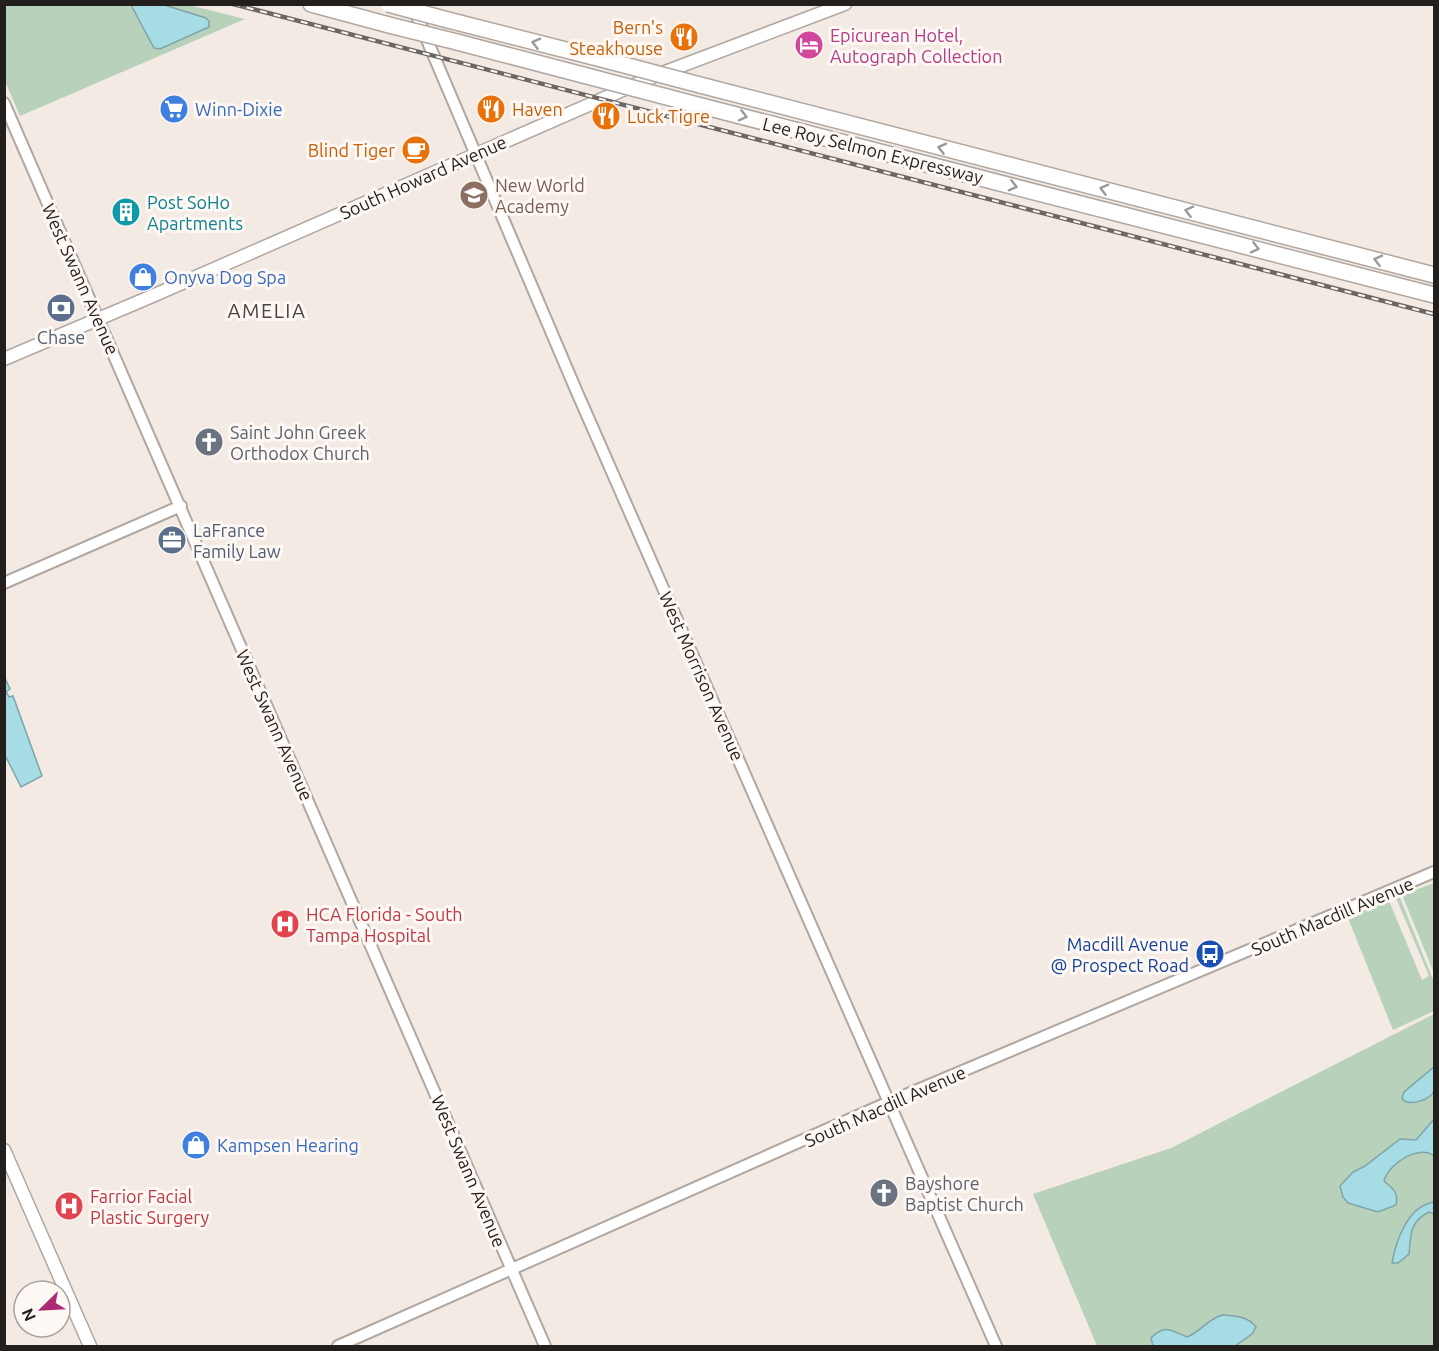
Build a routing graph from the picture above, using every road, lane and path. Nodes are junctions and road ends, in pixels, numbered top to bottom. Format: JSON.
{"nodes":[{"id":1,"x":311,"y":4,"type":"edge"},
{"id":2,"x":388,"y":4,"type":"edge"},
{"id":3,"x":411,"y":4,"type":"edge"},
{"id":4,"x":845,"y":4,"type":"edge"},
{"id":5,"x":4,"y":103,"type":"edge"},
{"id":6,"x":476,"y":154,"type":"junction"},
{"id":7,"x":1434,"y":275,"type":"edge"},
{"id":8,"x":1434,"y":295,"type":"edge"},
{"id":9,"x":98,"y":319,"type":"junction"},
{"id":10,"x":4,"y":359,"type":"edge"},
{"id":11,"x":181,"y":506,"type":"junction"},
{"id":12,"x":4,"y":583,"type":"edge"},
{"id":13,"x":1434,"y":872,"type":"edge"},
{"id":14,"x":889,"y":1102,"type":"junction"},
{"id":15,"x":4,"y":1150,"type":"edge"},
{"id":16,"x":511,"y":1269,"type":"junction"},
{"id":17,"x":90,"y":1347,"type":"edge"},
{"id":18,"x":338,"y":1347,"type":"edge"},
{"id":19,"x":545,"y":1347,"type":"edge"},
{"id":20,"x":996,"y":1347,"type":"edge"}],
"edges":[{"from":1,"to":8,"type":"highway","name":"Lee Roy Selmon Expressway","one_way":true,"bridge":true},
{"from":7,"to":2,"type":"highway","name":"Lee Roy Selmon Expressway","one_way":true,"bridge":true},
{"from":3,"to":6,"type":"street","name":"West Morrison Avenue"},
{"from":4,"to":6,"type":"main road","name":"South Howard Avenue"},
{"from":5,"to":9,"type":"street","name":"West Swann Avenue"},
{"from":6,"to":9,"type":"main road","name":"South Howard Avenue"},
{"from":6,"to":14,"type":"street","name":"West Morrison Avenue"},
{"from":9,"to":10,"type":"main road","name":"South Howard Avenue"},
{"from":9,"to":11,"type":"street","name":"West Swann Avenue"},
{"from":11,"to":12,"type":"street"},
{"from":11,"to":16,"type":"street","name":"West Swann Avenue"},
{"from":13,"to":14,"type":"street","name":"South Macdill Avenue"},
{"from":14,"to":16,"type":"street","name":"South Macdill Avenue"},
{"from":14,"to":20,"type":"street","name":"West Morrison Avenue"},
{"from":15,"to":17,"type":"main road"},
{"from":16,"to":18,"type":"street","name":"South Macdill Avenue"},
{"from":16,"to":19,"type":"street","name":"West Swann Avenue"}]}
